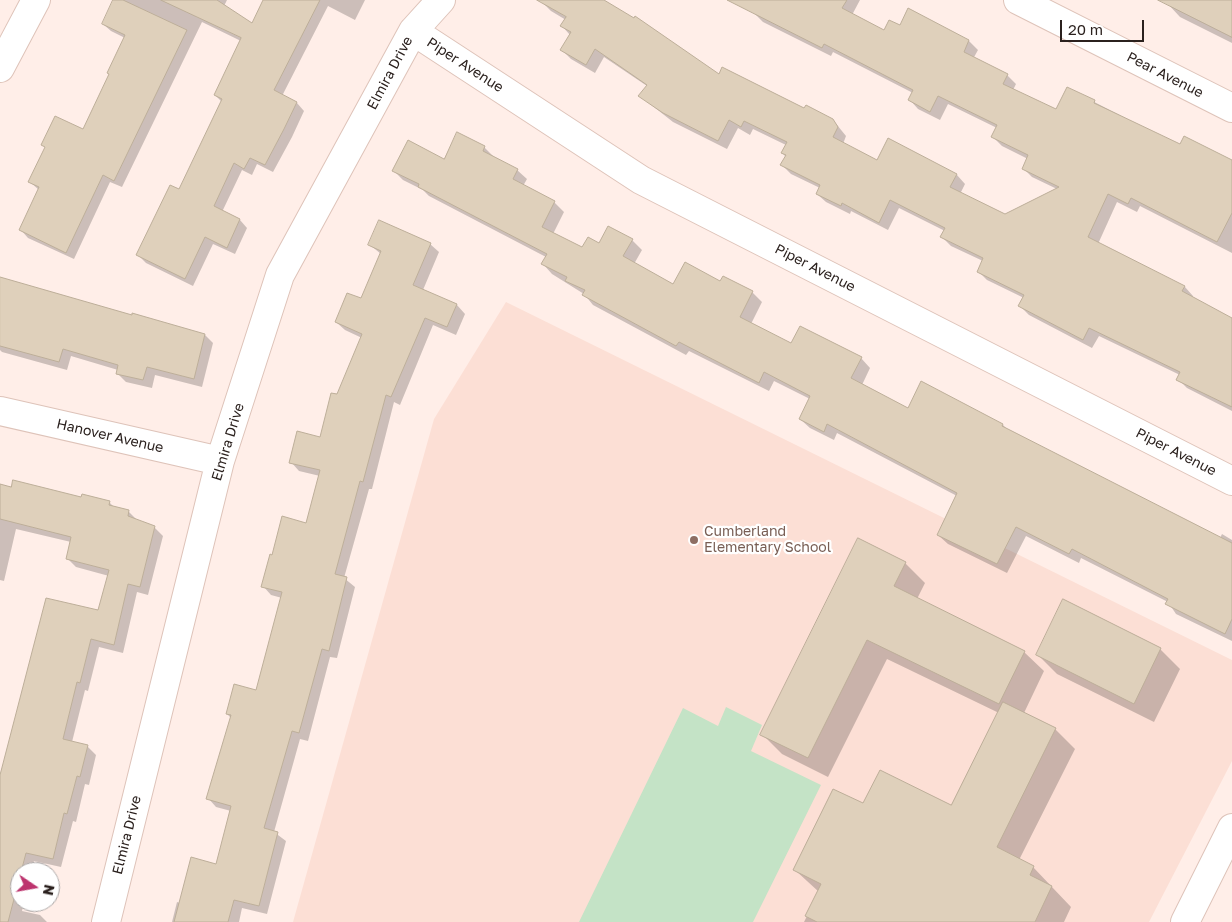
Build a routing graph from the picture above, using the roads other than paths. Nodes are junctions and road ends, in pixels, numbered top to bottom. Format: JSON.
{"nodes":[{"id":1,"x":36,"y":0,"type":"edge"},
{"id":2,"x":441,"y":0,"type":"edge"},
{"id":3,"x":1018,"y":0,"type":"edge"},
{"id":4,"x":413,"y":31,"type":"junction"},
{"id":5,"x":0,"y":68,"type":"edge"},
{"id":6,"x":1232,"y":108,"type":"edge"},
{"id":7,"x":0,"y":410,"type":"edge"},
{"id":8,"x":220,"y":461,"type":"junction"},
{"id":9,"x":1232,"y":481,"type":"edge"},
{"id":10,"x":1232,"y":828,"type":"edge"},
{"id":11,"x":106,"y":922,"type":"edge"},
{"id":12,"x":1185,"y":922,"type":"edge"}],
"edges":[{"from":1,"to":5,"type":"street"},
{"from":2,"to":4,"type":"street","name":"Elmira Drive"},
{"from":3,"to":6,"type":"street","name":"Pear Avenue"},
{"from":4,"to":8,"type":"street","name":"Elmira Drive"},
{"from":4,"to":9,"type":"street","name":"Piper Avenue"},
{"from":7,"to":8,"type":"street","name":"Hanover Avenue"},
{"from":8,"to":11,"type":"street","name":"Elmira Drive"},
{"from":10,"to":12,"type":"street"}]}
